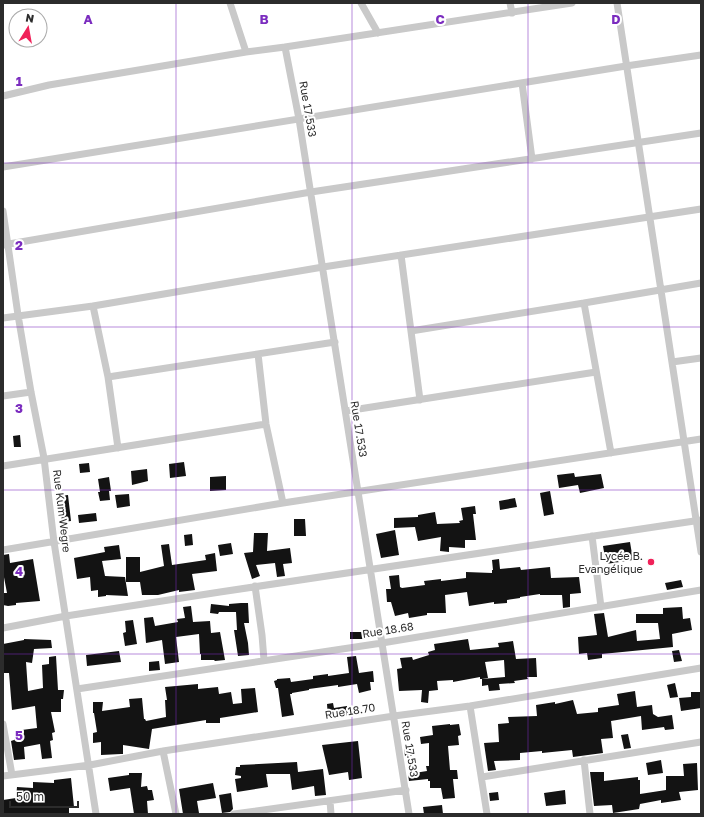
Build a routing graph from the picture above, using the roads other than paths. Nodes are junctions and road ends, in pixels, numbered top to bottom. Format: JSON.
{"nodes":[{"id":1,"x":230,"y":3,"type":"edge"},
{"id":2,"x":361,"y":3,"type":"edge"},
{"id":3,"x":510,"y":3,"type":"edge"},
{"id":4,"x":572,"y":3,"type":"edge"},
{"id":5,"x":617,"y":3,"type":"edge"},
{"id":6,"x":543,"y":5,"type":"edge"},
{"id":7,"x":512,"y":13,"type":"junction"},
{"id":8,"x":378,"y":33,"type":"junction"},
{"id":9,"x":285,"y":47,"type":"junction"},
{"id":10,"x":246,"y":52,"type":"junction"},
{"id":11,"x":701,"y":55,"type":"edge"},
{"id":12,"x":626,"y":66,"type":"junction"},
{"id":13,"x":522,"y":83,"type":"junction"},
{"id":14,"x":3,"y":96,"type":"edge"},
{"id":15,"x":299,"y":119,"type":"junction"},
{"id":16,"x":701,"y":133,"type":"edge"},
{"id":17,"x":638,"y":143,"type":"junction"},
{"id":18,"x":532,"y":159,"type":"junction"},
{"id":19,"x":3,"y":167,"type":"edge"},
{"id":20,"x":311,"y":192,"type":"junction"},
{"id":21,"x":701,"y":209,"type":"edge"},
{"id":22,"x":3,"y":211,"type":"edge"},
{"id":23,"x":650,"y":217,"type":"junction"},
{"id":24,"x":6,"y":244,"type":"edge"},
{"id":25,"x":401,"y":255,"type":"junction"},
{"id":26,"x":323,"y":267,"type":"junction"},
{"id":27,"x":701,"y":283,"type":"edge"},
{"id":28,"x":660,"y":290,"type":"junction"},
{"id":29,"x":584,"y":303,"type":"junction"},
{"id":30,"x":93,"y":306,"type":"junction"},
{"id":31,"x":18,"y":315,"type":"junction"},
{"id":32,"x":3,"y":318,"type":"edge"},
{"id":33,"x":411,"y":331,"type":"junction"},
{"id":34,"x":334,"y":342,"type":"junction"},
{"id":35,"x":258,"y":354,"type":"junction"},
{"id":36,"x":701,"y":358,"type":"edge"},
{"id":37,"x":672,"y":362,"type":"junction"},
{"id":38,"x":596,"y":372,"type":"junction"},
{"id":39,"x":108,"y":377,"type":"junction"},
{"id":40,"x":31,"y":392,"type":"junction"},
{"id":41,"x":3,"y":396,"type":"edge"},
{"id":42,"x":420,"y":400,"type":"junction"},
{"id":43,"x":346,"y":411,"type":"junction"},
{"id":44,"x":266,"y":424,"type":"junction"},
{"id":45,"x":701,"y":439,"type":"edge"},
{"id":46,"x":683,"y":441,"type":"junction"},
{"id":47,"x":118,"y":448,"type":"junction"},
{"id":48,"x":611,"y":453,"type":"junction"},
{"id":49,"x":44,"y":458,"type":"junction"},
{"id":50,"x":3,"y":466,"type":"edge"},
{"id":51,"x":358,"y":492,"type":"junction"},
{"id":52,"x":283,"y":503,"type":"junction"},
{"id":53,"x":699,"y":520,"type":"edge"},
{"id":54,"x":592,"y":536,"type":"junction"},
{"id":55,"x":54,"y":542,"type":"junction"},
{"id":56,"x":3,"y":550,"type":"edge"},
{"id":57,"x":701,"y":552,"type":"edge"},
{"id":58,"x":371,"y":569,"type":"junction"},
{"id":59,"x":255,"y":586,"type":"junction"},
{"id":60,"x":701,"y":590,"type":"edge"},
{"id":61,"x":602,"y":607,"type":"junction"},
{"id":62,"x":66,"y":616,"type":"junction"},
{"id":63,"x":3,"y":628,"type":"edge"},
{"id":64,"x":382,"y":643,"type":"junction"},
{"id":65,"x":264,"y":660,"type":"junction"},
{"id":66,"x":701,"y":668,"type":"edge"},
{"id":67,"x":77,"y":689,"type":"junction"},
{"id":68,"x":470,"y":706,"type":"junction"},
{"id":69,"x":394,"y":716,"type":"junction"},
{"id":70,"x":3,"y":724,"type":"edge"},
{"id":71,"x":701,"y":742,"type":"edge"},
{"id":72,"x":163,"y":751,"type":"junction"},
{"id":73,"x":584,"y":760,"type":"junction"},
{"id":74,"x":90,"y":765,"type":"junction"},
{"id":75,"x":12,"y":775,"type":"junction"},
{"id":76,"x":3,"y":776,"type":"edge"},
{"id":77,"x":482,"y":777,"type":"junction"},
{"id":78,"x":406,"y":790,"type":"junction"},
{"id":79,"x":330,"y":801,"type":"junction"},
{"id":80,"x":96,"y":814,"type":"edge"},
{"id":81,"x":176,"y":814,"type":"edge"},
{"id":82,"x":234,"y":814,"type":"edge"},
{"id":83,"x":331,"y":814,"type":"edge"},
{"id":84,"x":410,"y":814,"type":"edge"},
{"id":85,"x":487,"y":814,"type":"edge"},
{"id":86,"x":590,"y":814,"type":"edge"}],
"edges":[{"from":1,"to":10,"type":"street"},
{"from":2,"to":8,"type":"street"},
{"from":3,"to":7,"type":"street"},
{"from":4,"to":6,"type":"street"},
{"from":5,"to":12,"type":"street"},
{"from":6,"to":7,"type":"street"},
{"from":7,"to":8,"type":"street"},
{"from":8,"to":9,"type":"street"},
{"from":9,"to":10,"type":"street"},
{"from":9,"to":15,"type":"street","name":"Rue 17.533"},
{"from":10,"to":14,"type":"street"},
{"from":11,"to":12,"type":"street"},
{"from":12,"to":13,"type":"street"},
{"from":12,"to":17,"type":"street"},
{"from":13,"to":15,"type":"street"},
{"from":13,"to":18,"type":"street"},
{"from":15,"to":19,"type":"street"},
{"from":15,"to":20,"type":"street","name":"Rue 17.533"},
{"from":16,"to":17,"type":"street"},
{"from":17,"to":18,"type":"street"},
{"from":17,"to":23,"type":"street"},
{"from":18,"to":20,"type":"street"},
{"from":20,"to":24,"type":"street"},
{"from":20,"to":26,"type":"street","name":"Rue 17.533"},
{"from":21,"to":23,"type":"street"},
{"from":22,"to":24,"type":"street","name":"Rue Kum Wegre"},
{"from":23,"to":25,"type":"street"},
{"from":23,"to":28,"type":"street"},
{"from":24,"to":31,"type":"street","name":"Rue Kum Wegre"},
{"from":25,"to":26,"type":"street"},
{"from":25,"to":33,"type":"street"},
{"from":26,"to":30,"type":"street"},
{"from":26,"to":34,"type":"street","name":"Rue 17.533"},
{"from":27,"to":28,"type":"street"},
{"from":28,"to":29,"type":"street"},
{"from":28,"to":37,"type":"street"},
{"from":29,"to":33,"type":"street"},
{"from":29,"to":38,"type":"street"},
{"from":30,"to":31,"type":"street"},
{"from":30,"to":39,"type":"street"},
{"from":31,"to":32,"type":"street"},
{"from":31,"to":40,"type":"street","name":"Rue Kum Wegre"},
{"from":33,"to":42,"type":"street"},
{"from":34,"to":35,"type":"street"},
{"from":34,"to":43,"type":"street","name":"Rue 17.533"},
{"from":35,"to":39,"type":"street"},
{"from":35,"to":44,"type":"street"},
{"from":36,"to":37,"type":"street"},
{"from":37,"to":46,"type":"street"},
{"from":38,"to":42,"type":"street"},
{"from":38,"to":48,"type":"street"},
{"from":39,"to":47,"type":"street"},
{"from":40,"to":41,"type":"street"},
{"from":40,"to":49,"type":"street","name":"Rue Kum Wegre"},
{"from":42,"to":43,"type":"street"},
{"from":43,"to":51,"type":"street","name":"Rue 17.533"},
{"from":44,"to":47,"type":"street"},
{"from":44,"to":52,"type":"street"},
{"from":45,"to":46,"type":"street"},
{"from":46,"to":48,"type":"street"},
{"from":46,"to":53,"type":"street"},
{"from":47,"to":49,"type":"street"},
{"from":48,"to":51,"type":"street"},
{"from":49,"to":50,"type":"street"},
{"from":49,"to":55,"type":"street","name":"Rue Kum Wegre"},
{"from":51,"to":52,"type":"street"},
{"from":51,"to":58,"type":"street","name":"Rue 17.533"},
{"from":52,"to":55,"type":"street"},
{"from":53,"to":54,"type":"street"},
{"from":53,"to":57,"type":"street"},
{"from":54,"to":58,"type":"street"},
{"from":54,"to":61,"type":"street"},
{"from":55,"to":56,"type":"street"},
{"from":55,"to":62,"type":"street","name":"Rue Kum Wegre"},
{"from":58,"to":59,"type":"street"},
{"from":58,"to":64,"type":"street","name":"Rue 17.533"},
{"from":59,"to":62,"type":"street"},
{"from":59,"to":65,"type":"street"},
{"from":60,"to":61,"type":"street","name":"Rue 18.68"},
{"from":61,"to":64,"type":"street","name":"Rue 18.68"},
{"from":62,"to":63,"type":"street"},
{"from":62,"to":67,"type":"street","name":"Rue Kum Wegre"},
{"from":64,"to":65,"type":"street","name":"Rue 18.68"},
{"from":64,"to":69,"type":"street","name":"Rue 17.533"},
{"from":65,"to":67,"type":"street","name":"Rue 18.68"},
{"from":66,"to":68,"type":"street","name":"Rue 18.70"},
{"from":67,"to":74,"type":"street","name":"Rue Kum Wegre"},
{"from":68,"to":69,"type":"street","name":"Rue 18.70"},
{"from":68,"to":77,"type":"street"},
{"from":69,"to":72,"type":"street","name":"Rue 18.70"},
{"from":69,"to":78,"type":"street","name":"Rue 17.533"},
{"from":70,"to":75,"type":"street"},
{"from":71,"to":73,"type":"street"},
{"from":72,"to":74,"type":"street","name":"Rue 18.70"},
{"from":72,"to":81,"type":"street"},
{"from":73,"to":77,"type":"street"},
{"from":73,"to":86,"type":"street"},
{"from":74,"to":75,"type":"street","name":"Rue 18.70"},
{"from":74,"to":80,"type":"street","name":"Rue Kum Wegre"},
{"from":75,"to":76,"type":"street","name":"Rue 18.70"},
{"from":77,"to":85,"type":"street"},
{"from":78,"to":79,"type":"street"},
{"from":78,"to":84,"type":"street","name":"Rue 17.533"},
{"from":79,"to":82,"type":"street"},
{"from":79,"to":83,"type":"street"}]}
